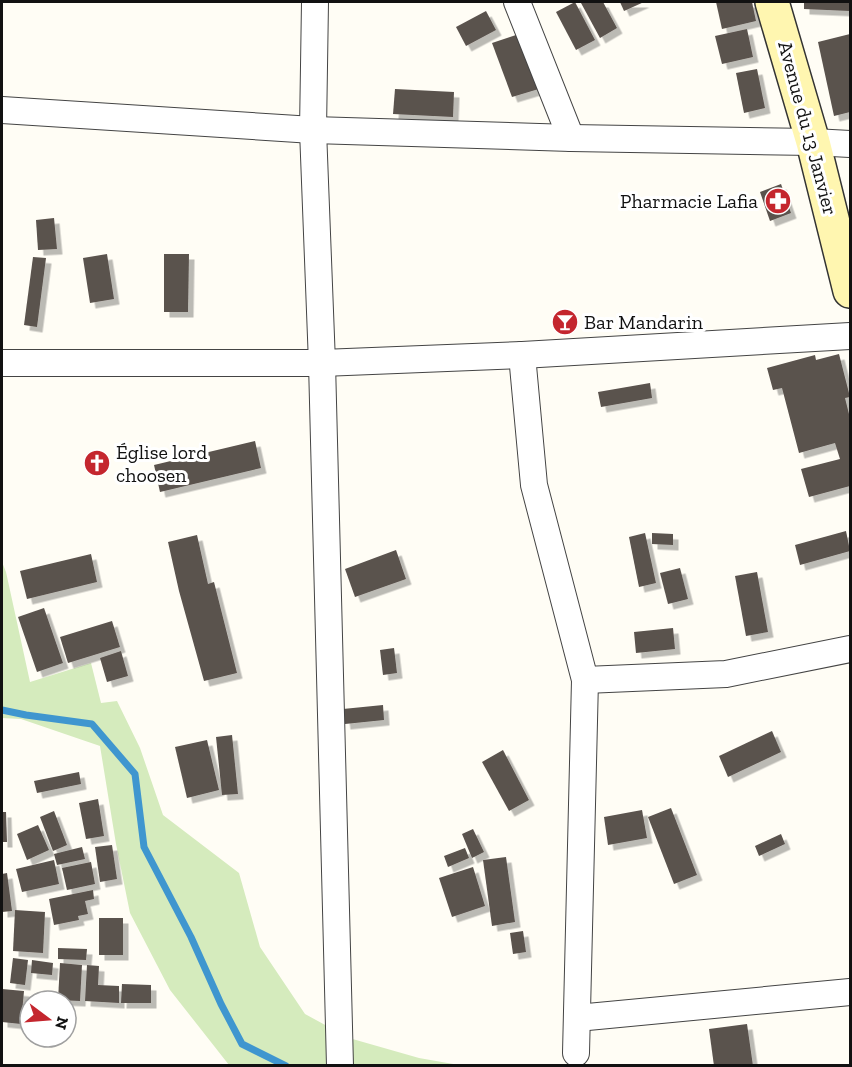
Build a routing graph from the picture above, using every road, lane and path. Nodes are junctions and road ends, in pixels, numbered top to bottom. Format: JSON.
{"nodes":[{"id":1,"x":315,"y":2,"type":"edge"},
{"id":2,"x":517,"y":2,"type":"edge"},
{"id":3,"x":772,"y":2,"type":"edge"},
{"id":4,"x":2,"y":110,"type":"edge"},
{"id":5,"x":313,"y":130,"type":"junction"},
{"id":6,"x":571,"y":138,"type":"junction"},
{"id":7,"x":813,"y":142,"type":"junction"},
{"id":8,"x":850,"y":144,"type":"edge"},
{"id":9,"x":850,"y":291,"type":"edge"},
{"id":10,"x":850,"y":336,"type":"edge"},
{"id":11,"x":522,"y":355,"type":"junction"},
{"id":12,"x":2,"y":363,"type":"edge"},
{"id":13,"x":322,"y":363,"type":"junction"},
{"id":14,"x":850,"y":649,"type":"edge"},
{"id":15,"x":585,"y":680,"type":"junction"},
{"id":16,"x":850,"y":992,"type":"edge"},
{"id":17,"x":577,"y":1018,"type":"junction"},
{"id":18,"x":576,"y":1053,"type":"dead end"},
{"id":19,"x":340,"y":1057,"type":"edge"}],
"edges":[{"from":1,"to":5,"type":"street"},
{"from":2,"to":6,"type":"street"},
{"from":3,"to":7,"type":"main road","name":"Avenue du 13 Janvier"},
{"from":4,"to":5,"type":"street"},
{"from":5,"to":6,"type":"street"},
{"from":5,"to":13,"type":"street"},
{"from":6,"to":7,"type":"street"},
{"from":7,"to":8,"type":"street"},
{"from":7,"to":9,"type":"main road","name":"Avenue du 13 Janvier"},
{"from":10,"to":11,"type":"street"},
{"from":11,"to":13,"type":"street"},
{"from":11,"to":15,"type":"street"},
{"from":12,"to":13,"type":"street"},
{"from":13,"to":19,"type":"street"},
{"from":14,"to":15,"type":"street"},
{"from":15,"to":17,"type":"street"},
{"from":16,"to":17,"type":"street"},
{"from":17,"to":18,"type":"street"}]}
